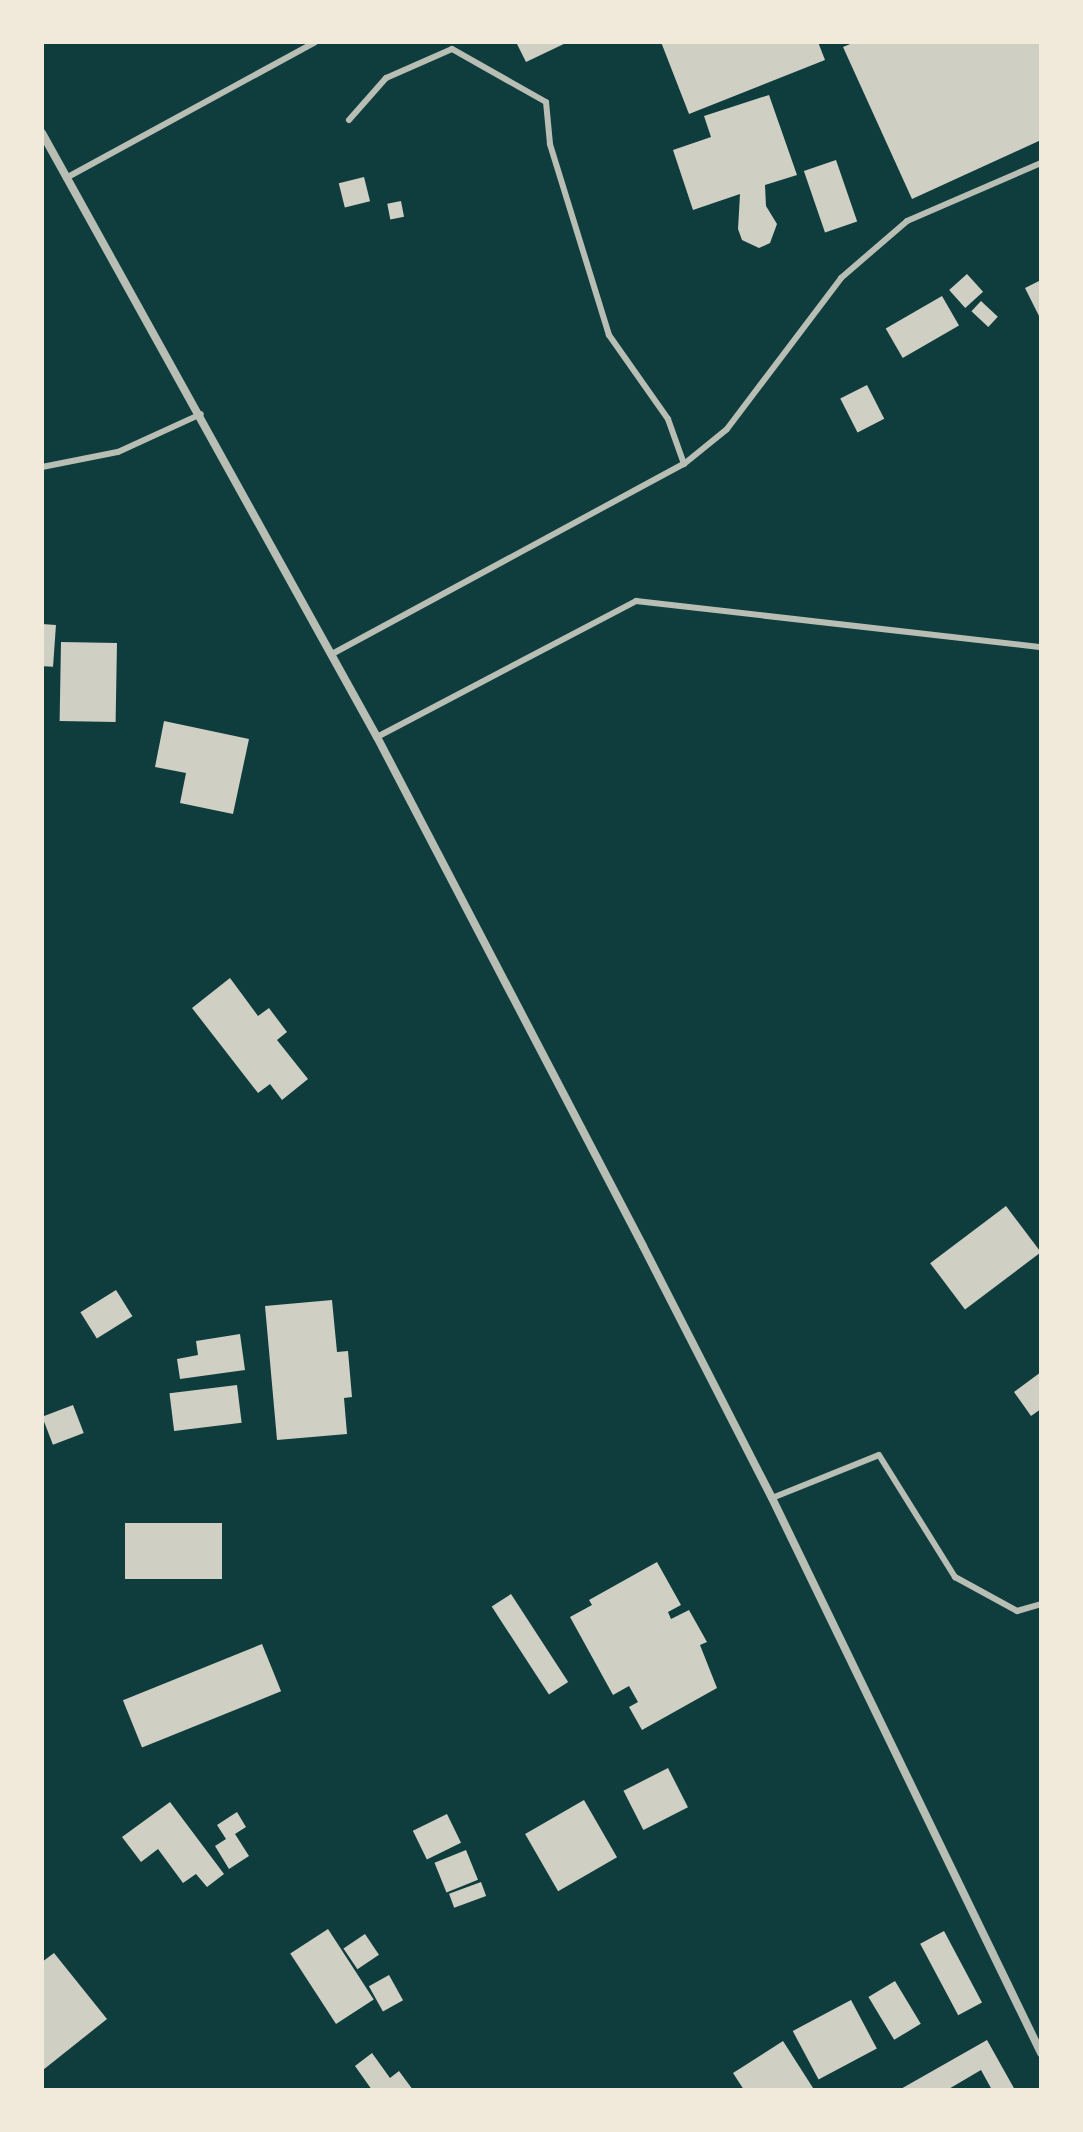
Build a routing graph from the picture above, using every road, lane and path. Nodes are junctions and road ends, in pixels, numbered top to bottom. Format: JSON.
{"nodes":[{"id":1,"x":315,"y":42,"type":"edge"},
{"id":2,"x":349,"y":120,"type":"dead end"},
{"id":3,"x":42,"y":133,"type":"edge"},
{"id":4,"x":1041,"y":163,"type":"edge"},
{"id":5,"x":66,"y":178,"type":"junction"},
{"id":6,"x":201,"y":414,"type":"junction"},
{"id":7,"x":684,"y":464,"type":"junction"},
{"id":8,"x":42,"y":467,"type":"edge"},
{"id":9,"x":1041,"y":647,"type":"edge"},
{"id":10,"x":332,"y":654,"type":"junction"},
{"id":11,"x":377,"y":737,"type":"junction"},
{"id":12,"x":772,"y":1498,"type":"junction"},
{"id":13,"x":1041,"y":1604,"type":"edge"},
{"id":14,"x":1041,"y":2053,"type":"edge"}],
"edges":[{"from":1,"to":5,"type":"lane"},
{"from":2,"to":7,"type":"lane"},
{"from":3,"to":5,"type":"street"},
{"from":4,"to":7,"type":"lane"},
{"from":5,"to":6,"type":"street"},
{"from":6,"to":8,"type":"lane"},
{"from":6,"to":10,"type":"street"},
{"from":7,"to":10,"type":"lane"},
{"from":9,"to":11,"type":"lane"},
{"from":10,"to":11,"type":"street"},
{"from":11,"to":12,"type":"street"},
{"from":12,"to":13,"type":"lane"},
{"from":12,"to":14,"type":"street"}]}
